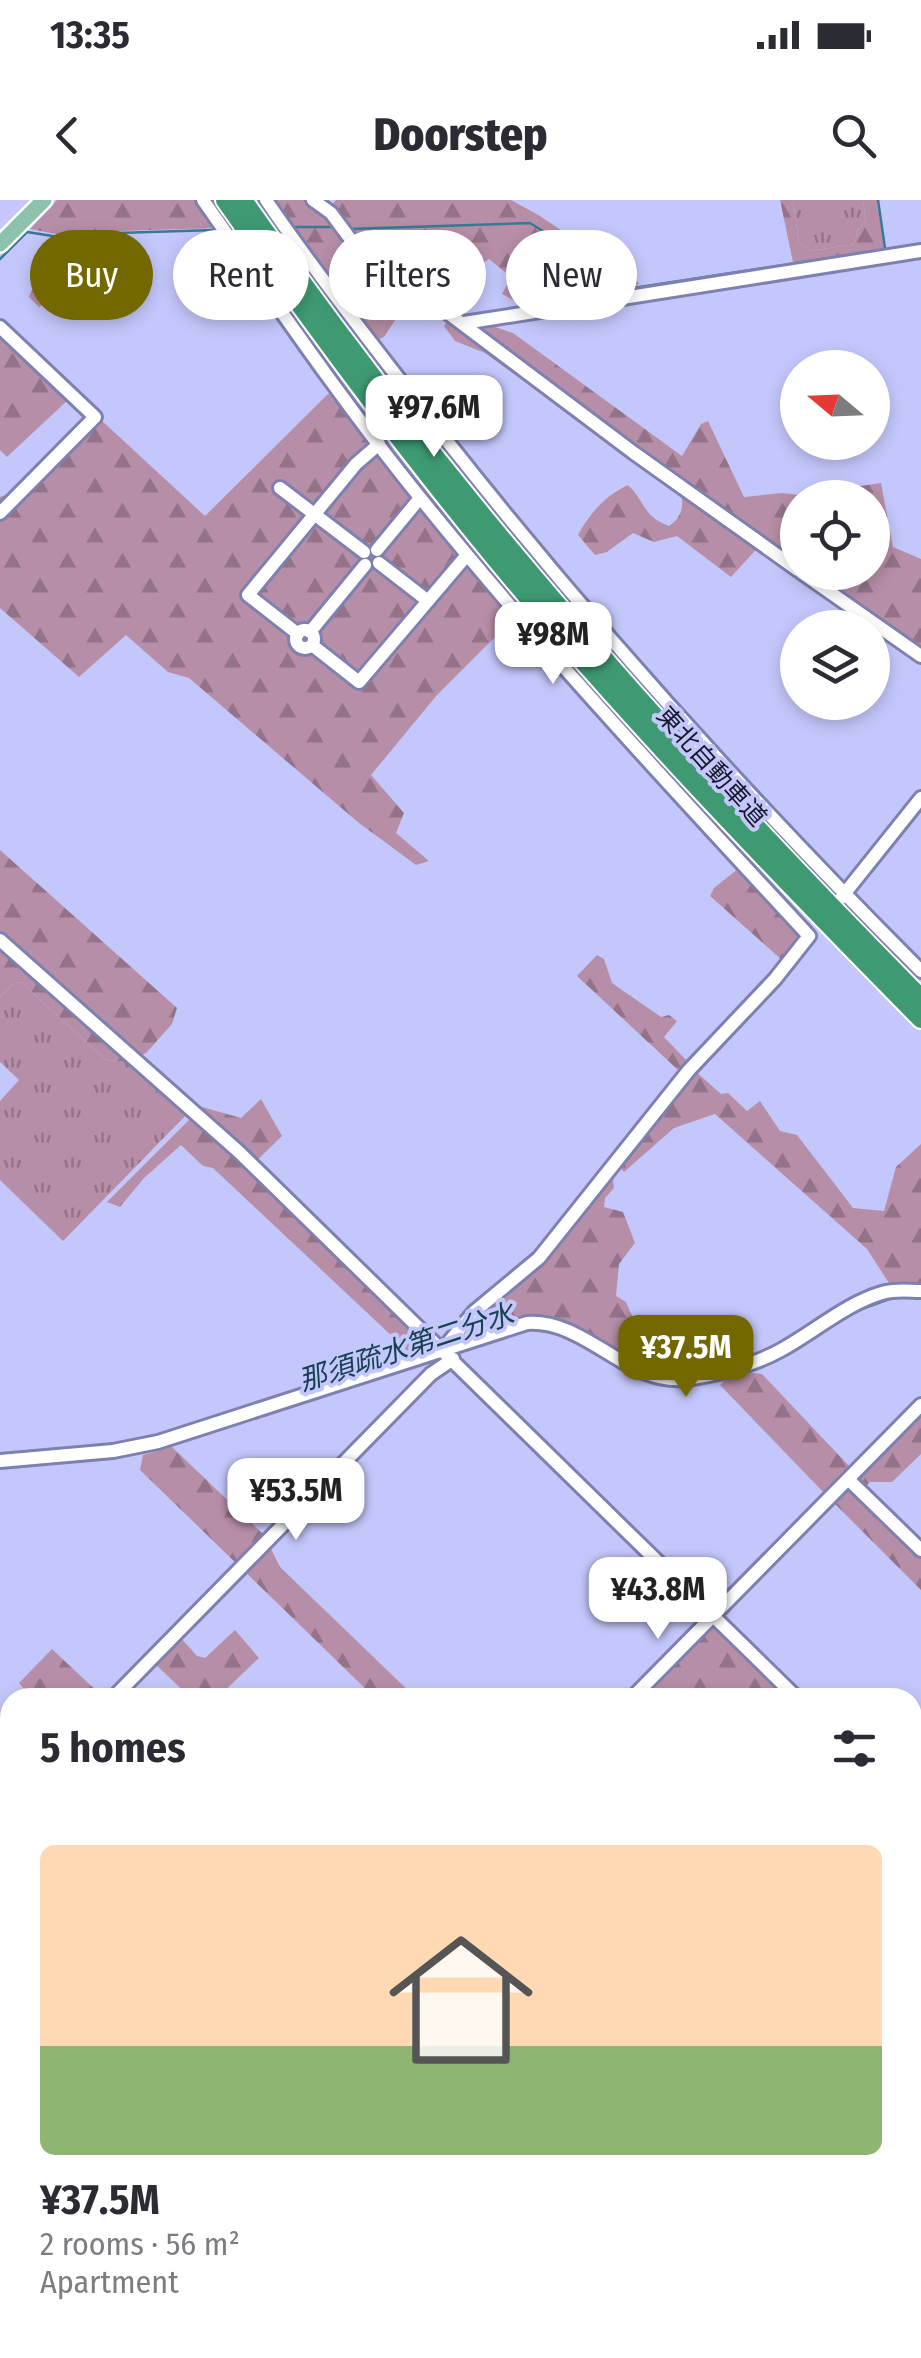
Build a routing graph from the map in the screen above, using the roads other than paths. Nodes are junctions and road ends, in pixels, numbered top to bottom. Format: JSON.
{"nodes":[{"id":1,"x":44,"y":200,"type":"edge"},
{"id":2,"x":204,"y":200,"type":"edge"},
{"id":3,"x":225,"y":200,"type":"edge"},
{"id":4,"x":243,"y":200,"type":"edge"},
{"id":5,"x":266,"y":200,"type":"edge"},
{"id":6,"x":313,"y":200,"type":"edge"},
{"id":7,"x":0,"y":244,"type":"edge"},
{"id":8,"x":921,"y":251,"type":"edge"},
{"id":9,"x":464,"y":323,"type":"junction"},
{"id":10,"x":0,"y":327,"type":"edge"},
{"id":11,"x":379,"y":444,"type":"junction"},
{"id":12,"x":280,"y":488,"type":"dead end"},
{"id":13,"x":420,"y":498,"type":"junction"},
{"id":14,"x":0,"y":514,"type":"edge"},
{"id":15,"x":314,"y":514,"type":"junction"},
{"id":16,"x":467,"y":554,"type":"junction"},
{"id":17,"x":780,"y":557,"type":"edge"},
{"id":18,"x":371,"y":558,"type":"junction"},
{"id":19,"x":826,"y":590,"type":"edge"},
{"id":20,"x":428,"y":601,"type":"junction"},
{"id":21,"x":307,"y":637,"type":"junction"},
{"id":22,"x":921,"y":656,"type":"edge"},
{"id":23,"x":921,"y":798,"type":"edge"},
{"id":24,"x":842,"y":897,"type":"junction"},
{"id":25,"x":0,"y":940,"type":"edge"},
{"id":26,"x":921,"y":970,"type":"edge"},
{"id":27,"x":921,"y":998,"type":"edge"},
{"id":28,"x":921,"y":1019,"type":"edge"},
{"id":29,"x":921,"y":1291,"type":"edge"},
{"id":30,"x":448,"y":1354,"type":"junction"},
{"id":31,"x":921,"y":1404,"type":"edge"},
{"id":32,"x":0,"y":1461,"type":"edge"},
{"id":33,"x":848,"y":1479,"type":"junction"},
{"id":34,"x":921,"y":1550,"type":"edge"},
{"id":35,"x":714,"y":1616,"type":"junction"},
{"id":36,"x":123,"y":1688,"type":"edge"},
{"id":37,"x":642,"y":1688,"type":"edge"},
{"id":38,"x":787,"y":1688,"type":"edge"}],
"edges":[{"from":1,"to":7,"type":"main road"},
{"from":2,"to":11,"type":"street"},
{"from":3,"to":28,"type":"highway","name":"東北自動車道"},
{"from":4,"to":27,"type":"highway","name":"東北自動車道"},
{"from":5,"to":24,"type":"street"},
{"from":6,"to":9,"type":"street"},
{"from":8,"to":9,"type":"street"},
{"from":9,"to":17,"type":"street"},
{"from":10,"to":14,"type":"street"},
{"from":11,"to":13,"type":"street"},
{"from":11,"to":15,"type":"street"},
{"from":12,"to":15,"type":"street"},
{"from":13,"to":16,"type":"street"},
{"from":13,"to":18,"type":"street"},
{"from":15,"to":18,"type":"street"},
{"from":15,"to":21,"type":"street"},
{"from":16,"to":20,"type":"street"},
{"from":16,"to":30,"type":"street"},
{"from":18,"to":20,"type":"street"},
{"from":18,"to":21,"type":"street"},
{"from":19,"to":22,"type":"street"},
{"from":20,"to":21,"type":"street"},
{"from":23,"to":24,"type":"street"},
{"from":24,"to":26,"type":"street"},
{"from":25,"to":30,"type":"street"},
{"from":29,"to":30,"type":"street"},
{"from":30,"to":32,"type":"street"},
{"from":30,"to":35,"type":"street"},
{"from":30,"to":36,"type":"street"},
{"from":31,"to":33,"type":"street"},
{"from":33,"to":34,"type":"street"},
{"from":33,"to":35,"type":"street"},
{"from":35,"to":37,"type":"street"},
{"from":35,"to":38,"type":"street"}]}
